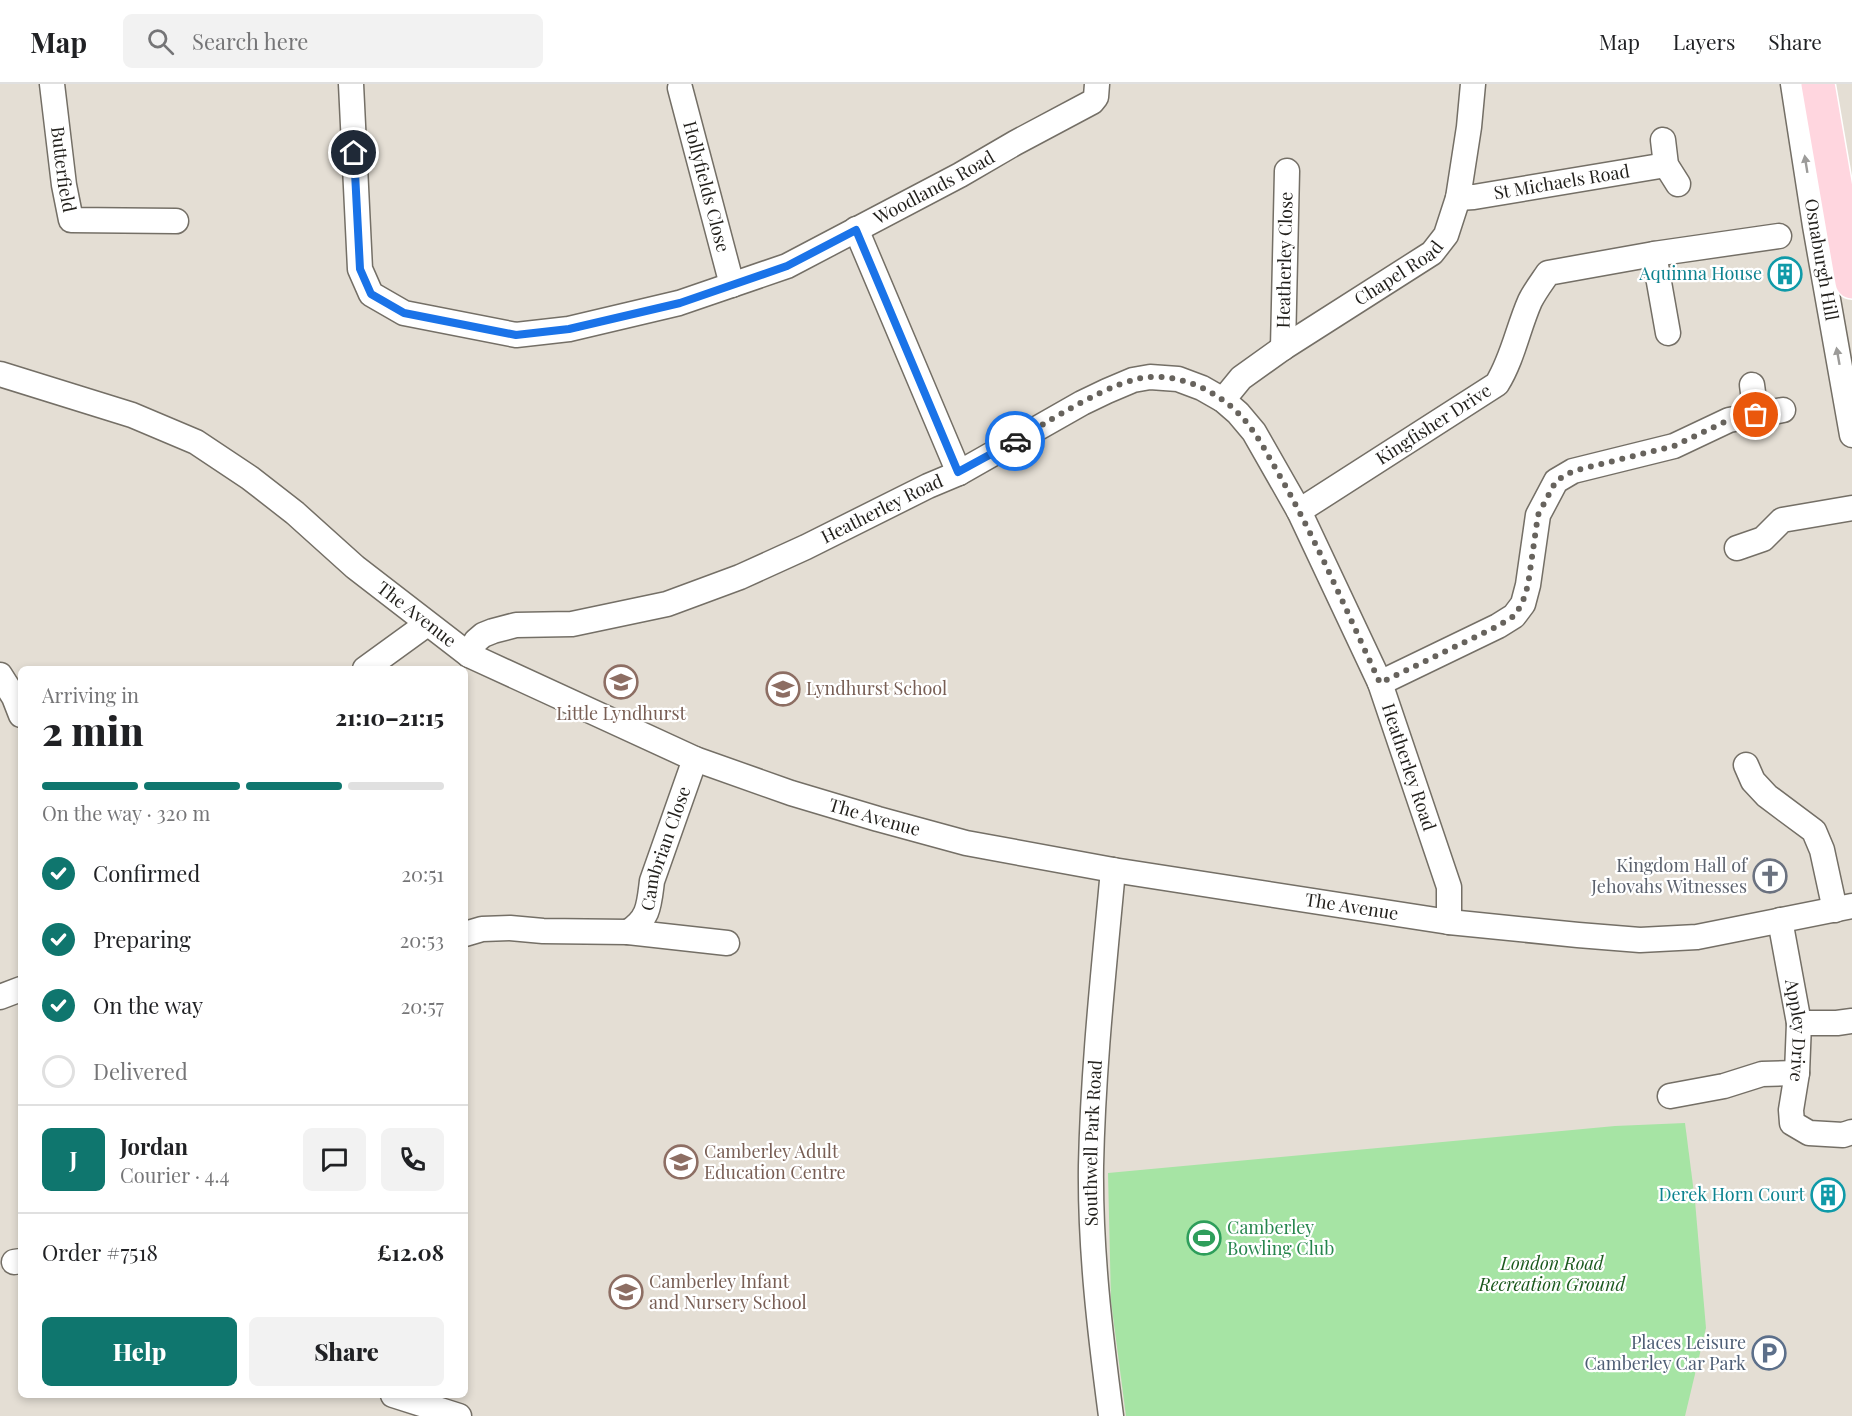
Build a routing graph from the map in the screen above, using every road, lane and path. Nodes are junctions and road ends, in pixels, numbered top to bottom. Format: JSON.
{"nodes":[{"id":1,"x":52,"y":84,"type":"edge"},
{"id":2,"x":351,"y":84,"type":"edge"},
{"id":3,"x":1097,"y":84,"type":"edge"},
{"id":4,"x":1473,"y":84,"type":"edge"},
{"id":5,"x":1793,"y":84,"type":"edge"},
{"id":6,"x":1818,"y":84,"type":"edge"},
{"id":7,"x":680,"y":88,"type":"dead end"},
{"id":8,"x":1663,"y":140,"type":"dead end"},
{"id":9,"x":1287,"y":171,"type":"dead end"},
{"id":10,"x":1458,"y":198,"type":"junction"},
{"id":11,"x":176,"y":221,"type":"dead end"},
{"id":12,"x":856,"y":230,"type":"junction"},
{"id":13,"x":1779,"y":236,"type":"dead end"},
{"id":14,"x":1654,"y":254,"type":"junction"},
{"id":15,"x":1852,"y":282,"type":"edge"},
{"id":16,"x":732,"y":285,"type":"junction"},
{"id":17,"x":1668,"y":333,"type":"dead end"},
{"id":18,"x":1283,"y":348,"type":"junction"},
{"id":19,"x":0,"y":374,"type":"edge"},
{"id":20,"x":1752,"y":385,"type":"dead end"},
{"id":21,"x":1224,"y":400,"type":"junction"},
{"id":22,"x":1783,"y":410,"type":"dead end"},
{"id":23,"x":1756,"y":415,"type":"junction"},
{"id":24,"x":1852,"y":435,"type":"edge"},
{"id":25,"x":958,"y":472,"type":"junction"},
{"id":26,"x":1852,"y":508,"type":"edge"},
{"id":27,"x":1299,"y":511,"type":"junction"},
{"id":28,"x":1737,"y":548,"type":"dead end"},
{"id":29,"x":427,"y":624,"type":"junction"},
{"id":30,"x":469,"y":655,"type":"junction"},
{"id":31,"x":369,"y":666,"type":"edge"},
{"id":32,"x":0,"y":675,"type":"edge"},
{"id":33,"x":1380,"y":683,"type":"junction"},
{"id":34,"x":18,"y":707,"type":"edge"},
{"id":35,"x":695,"y":759,"type":"junction"},
{"id":36,"x":1746,"y":765,"type":"dead end"},
{"id":37,"x":1113,"y":870,"type":"junction"},
{"id":38,"x":1843,"y":908,"type":"edge"},
{"id":39,"x":1780,"y":920,"type":"junction"},
{"id":40,"x":1449,"y":922,"type":"junction"},
{"id":41,"x":628,"y":932,"type":"junction"},
{"id":42,"x":468,"y":933,"type":"edge"},
{"id":43,"x":728,"y":943,"type":"dead end"},
{"id":44,"x":18,"y":990,"type":"edge"},
{"id":45,"x":0,"y":997,"type":"edge"},
{"id":46,"x":1852,"y":1020,"type":"edge"},
{"id":47,"x":1799,"y":1023,"type":"junction"},
{"id":48,"x":1797,"y":1073,"type":"junction"},
{"id":49,"x":1670,"y":1096,"type":"dead end"},
{"id":50,"x":1852,"y":1132,"type":"edge"},
{"id":51,"x":397,"y":1403,"type":"edge"},
{"id":52,"x":459,"y":1416,"type":"edge"},
{"id":53,"x":1112,"y":1416,"type":"edge"}],
"edges":[{"from":1,"to":11,"type":"street","name":"Butterfield"},
{"from":2,"to":16,"type":"street","name":"Woodlands Road"},
{"from":3,"to":12,"type":"street","name":"Woodlands Road"},
{"from":4,"to":10,"type":"street","name":"Chapel Road"},
{"from":24,"to":5,"type":"street","name":"Osnaburgh Hill","one_way":true},
{"from":6,"to":15,"type":"main road"},
{"from":7,"to":16,"type":"street","name":"Hollyfields Close"},
{"from":8,"to":10,"type":"street","name":"St Michaels Road"},
{"from":9,"to":18,"type":"street","name":"Heatherley Close"},
{"from":10,"to":18,"type":"street","name":"Chapel Road"},
{"from":12,"to":16,"type":"street","name":"Woodlands Road"},
{"from":12,"to":25,"type":"street"},
{"from":13,"to":14,"type":"street","name":"Kingfisher Drive"},
{"from":14,"to":17,"type":"street"},
{"from":14,"to":27,"type":"street","name":"Kingfisher Drive"},
{"from":18,"to":21,"type":"street","name":"Chapel Road"},
{"from":19,"to":29,"type":"street","name":"The Avenue"},
{"from":20,"to":23,"type":"street"},
{"from":21,"to":25,"type":"street","name":"Heatherley Road"},
{"from":21,"to":27,"type":"street","name":"Heatherley Road"},
{"from":22,"to":23,"type":"street"},
{"from":23,"to":33,"type":"street"},
{"from":25,"to":30,"type":"street","name":"Heatherley Road"},
{"from":26,"to":28,"type":"street"},
{"from":27,"to":33,"type":"street","name":"Heatherley Road"},
{"from":29,"to":30,"type":"street","name":"The Avenue"},
{"from":29,"to":31,"type":"street"},
{"from":30,"to":35,"type":"street","name":"The Avenue"},
{"from":32,"to":34,"type":"street"},
{"from":33,"to":40,"type":"street","name":"Heatherley Road"},
{"from":35,"to":37,"type":"street","name":"The Avenue"},
{"from":35,"to":41,"type":"street","name":"Cambrian Close"},
{"from":36,"to":38,"type":"street"},
{"from":37,"to":40,"type":"street","name":"The Avenue"},
{"from":37,"to":53,"type":"street","name":"Southwell Park Road"},
{"from":38,"to":39,"type":"street","name":"The Avenue"},
{"from":39,"to":40,"type":"street","name":"The Avenue"},
{"from":39,"to":47,"type":"street","name":"Appley Drive"},
{"from":41,"to":42,"type":"street","name":"Cambrian Close"},
{"from":41,"to":43,"type":"street","name":"Cambrian Close"},
{"from":44,"to":45,"type":"street"},
{"from":46,"to":47,"type":"street"},
{"from":47,"to":48,"type":"street","name":"Appley Drive"},
{"from":48,"to":49,"type":"street"},
{"from":48,"to":50,"type":"street","name":"Appley Drive"},
{"from":51,"to":52,"type":"street"}]}
